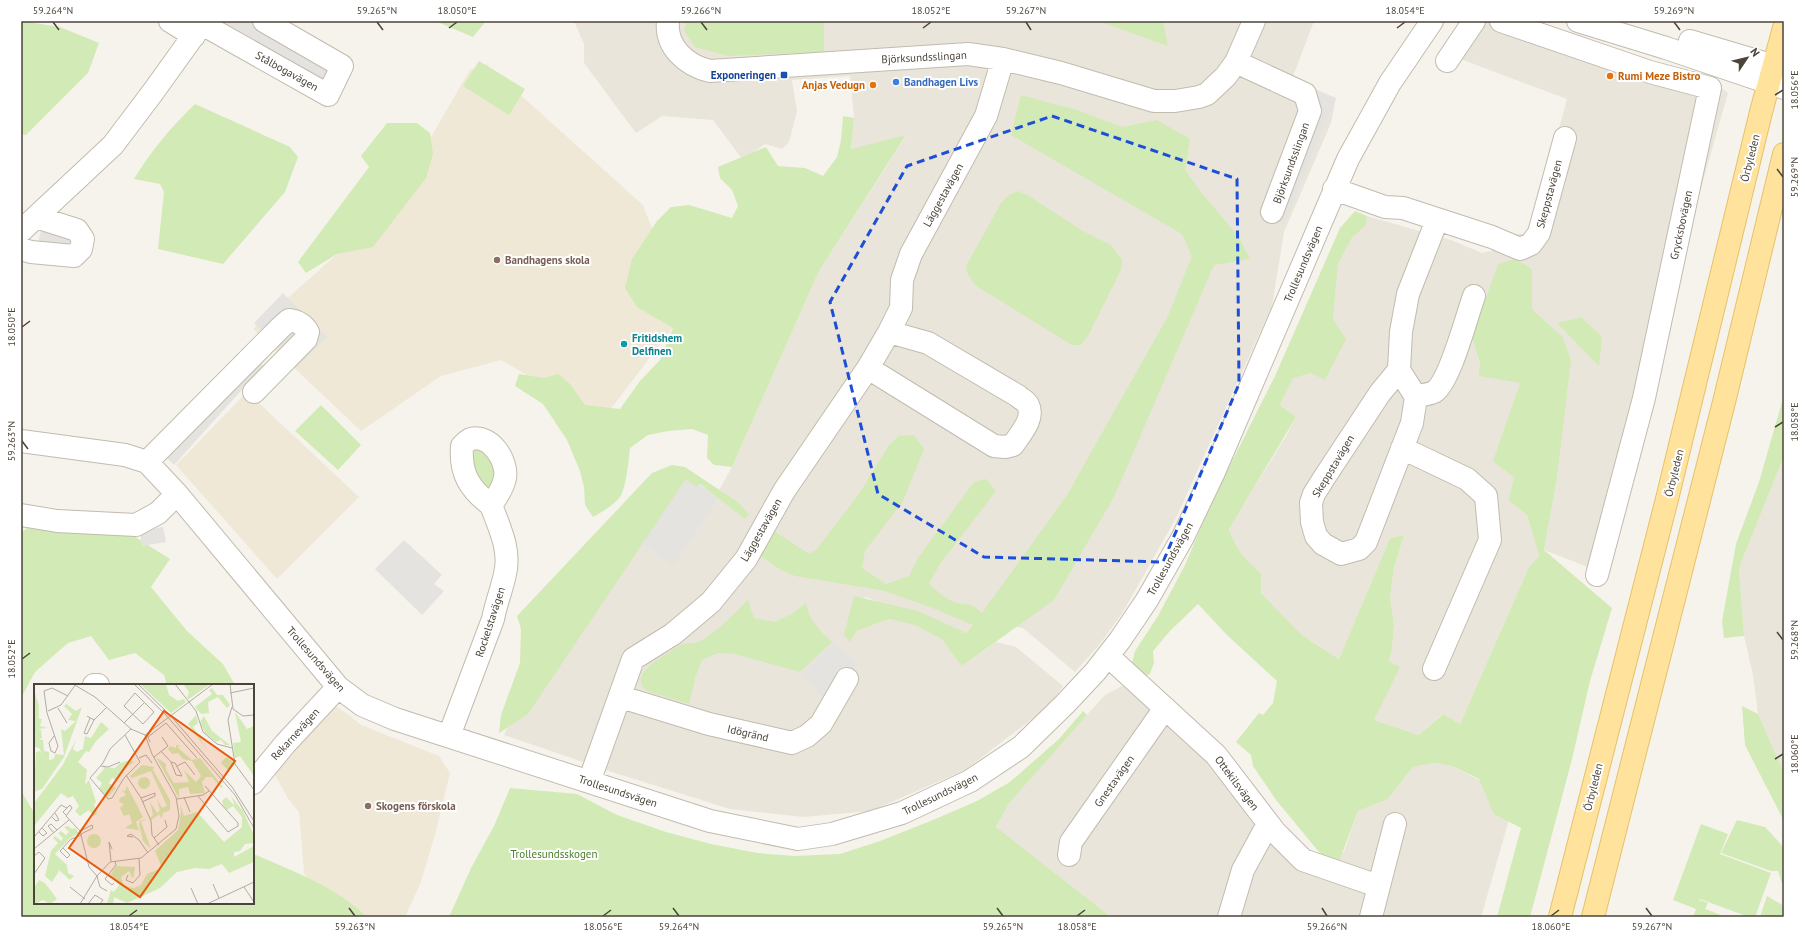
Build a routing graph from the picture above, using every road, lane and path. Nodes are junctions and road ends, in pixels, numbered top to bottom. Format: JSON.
{"nodes":[{"id":1,"x":170,"y":21,"type":"edge"},
{"id":2,"x":264,"y":21,"type":"edge"},
{"id":3,"x":668,"y":21,"type":"edge"},
{"id":4,"x":1254,"y":21,"type":"edge"},
{"id":5,"x":1432,"y":21,"type":"edge"},
{"id":6,"x":1474,"y":21,"type":"edge"},
{"id":7,"x":1501,"y":21,"type":"edge"},
{"id":8,"x":1578,"y":21,"type":"edge"},
{"id":9,"x":1628,"y":21,"type":"edge"},
{"id":10,"x":200,"y":27,"type":"edge"},
{"id":11,"x":1784,"y":28,"type":"edge"},
{"id":12,"x":1003,"y":59,"type":"junction"},
{"id":13,"x":1236,"y":62,"type":"junction"},
{"id":14,"x":1447,"y":62,"type":"dead end"},
{"id":15,"x":1778,"y":76,"type":"edge"},
{"id":16,"x":1565,"y":138,"type":"dead end"},
{"id":17,"x":1784,"y":154,"type":"edge"},
{"id":18,"x":1334,"y":189,"type":"junction"},
{"id":19,"x":1272,"y":212,"type":"dead end"},
{"id":20,"x":1437,"y":220,"type":"junction"},
{"id":21,"x":29,"y":224,"type":"edge"},
{"id":22,"x":21,"y":249,"type":"edge"},
{"id":23,"x":1474,"y":296,"type":"dead end"},
{"id":24,"x":889,"y":332,"type":"junction"},
{"id":25,"x":868,"y":368,"type":"junction"},
{"id":26,"x":1399,"y":370,"type":"junction"},
{"id":27,"x":254,"y":392,"type":"dead end"},
{"id":28,"x":1416,"y":396,"type":"junction"},
{"id":29,"x":21,"y":441,"type":"edge"},
{"id":30,"x":1402,"y":448,"type":"junction"},
{"id":31,"x":147,"y":462,"type":"junction"},
{"id":32,"x":177,"y":494,"type":"junction"},
{"id":33,"x":491,"y":505,"type":"dead end"},
{"id":34,"x":21,"y":515,"type":"edge"},
{"id":35,"x":1597,"y":575,"type":"dead end"},
{"id":36,"x":1108,"y":656,"type":"junction"},
{"id":37,"x":1434,"y":669,"type":"dead end"},
{"id":38,"x":847,"y":679,"type":"dead end"},
{"id":39,"x":338,"y":687,"type":"junction"},
{"id":40,"x":621,"y":696,"type":"junction"},
{"id":41,"x":1165,"y":708,"type":"junction"},
{"id":42,"x":449,"y":736,"type":"junction"},
{"id":43,"x":254,"y":782,"type":"edge"},
{"id":44,"x":589,"y":782,"type":"junction"},
{"id":45,"x":1268,"y":824,"type":"junction"},
{"id":46,"x":1395,"y":824,"type":"dead end"},
{"id":47,"x":1069,"y":855,"type":"dead end"},
{"id":48,"x":1378,"y":886,"type":"junction"},
{"id":49,"x":1230,"y":917,"type":"edge"},
{"id":50,"x":1370,"y":917,"type":"edge"},
{"id":51,"x":1560,"y":917,"type":"edge"},
{"id":52,"x":1592,"y":917,"type":"edge"}],
"edges":[{"from":1,"to":10,"type":"street"},
{"from":2,"to":10,"type":"street","name":"Stålbogavägen"},
{"from":3,"to":12,"type":"street","name":"Björksundsslingan"},
{"from":4,"to":13,"type":"street","name":"Björksundsslingan"},
{"from":5,"to":18,"type":"street","name":"Trollesundsvägen"},
{"from":6,"to":14,"type":"street"},
{"from":7,"to":35,"type":"street","name":"Grycksbovägen"},
{"from":8,"to":15,"type":"street"},
{"from":9,"to":15,"type":"street"},
{"from":10,"to":21,"type":"street"},
{"from":11,"to":15,"type":"main road","name":"Örbyleden"},
{"from":12,"to":13,"type":"street","name":"Björksundsslingan"},
{"from":12,"to":24,"type":"street","name":"Läggestavägen"},
{"from":13,"to":19,"type":"street","name":"Björksundsslingan"},
{"from":15,"to":51,"type":"main road","name":"Örbyleden"},
{"from":16,"to":20,"type":"street","name":"Skeppstavägen"},
{"from":17,"to":52,"type":"main road"},
{"from":18,"to":20,"type":"street","name":"Skeppstavägen"},
{"from":18,"to":36,"type":"street","name":"Trollesundsvägen"},
{"from":20,"to":26,"type":"street"},
{"from":21,"to":22,"type":"street"},
{"from":23,"to":28,"type":"street"},
{"from":24,"to":25,"type":"street","name":"Läggestavägen"},
{"from":24,"to":25,"type":"street"},
{"from":25,"to":40,"type":"street","name":"Läggestavägen"},
{"from":26,"to":28,"type":"street"},
{"from":26,"to":30,"type":"street","name":"Skeppstavägen"},
{"from":27,"to":31,"type":"street"},
{"from":28,"to":30,"type":"street","name":"Skeppstavägen"},
{"from":29,"to":31,"type":"street","name":"Trollesundsvägen"},
{"from":30,"to":37,"type":"street"},
{"from":31,"to":32,"type":"street","name":"Trollesundsvägen"},
{"from":32,"to":34,"type":"street"},
{"from":32,"to":39,"type":"street","name":"Trollesundsvägen"},
{"from":33,"to":42,"type":"street","name":"Rockelstavägen"},
{"from":36,"to":41,"type":"street","name":"Ottekilsvägen"},
{"from":36,"to":44,"type":"street","name":"Trollesundsvägen"},
{"from":38,"to":40,"type":"street","name":"Idögränd"},
{"from":39,"to":42,"type":"street","name":"Trollesundsvägen"},
{"from":39,"to":43,"type":"street","name":"Rekarnevägen"},
{"from":40,"to":44,"type":"street","name":"Läggestavägen"},
{"from":41,"to":45,"type":"street","name":"Ottekilsvägen"},
{"from":41,"to":47,"type":"street","name":"Gnestavägen"},
{"from":42,"to":44,"type":"street","name":"Trollesundsvägen"},
{"from":45,"to":48,"type":"street","name":"Ottekilsvägen"},
{"from":45,"to":49,"type":"street"},
{"from":46,"to":48,"type":"street"},
{"from":48,"to":50,"type":"street"}]}
